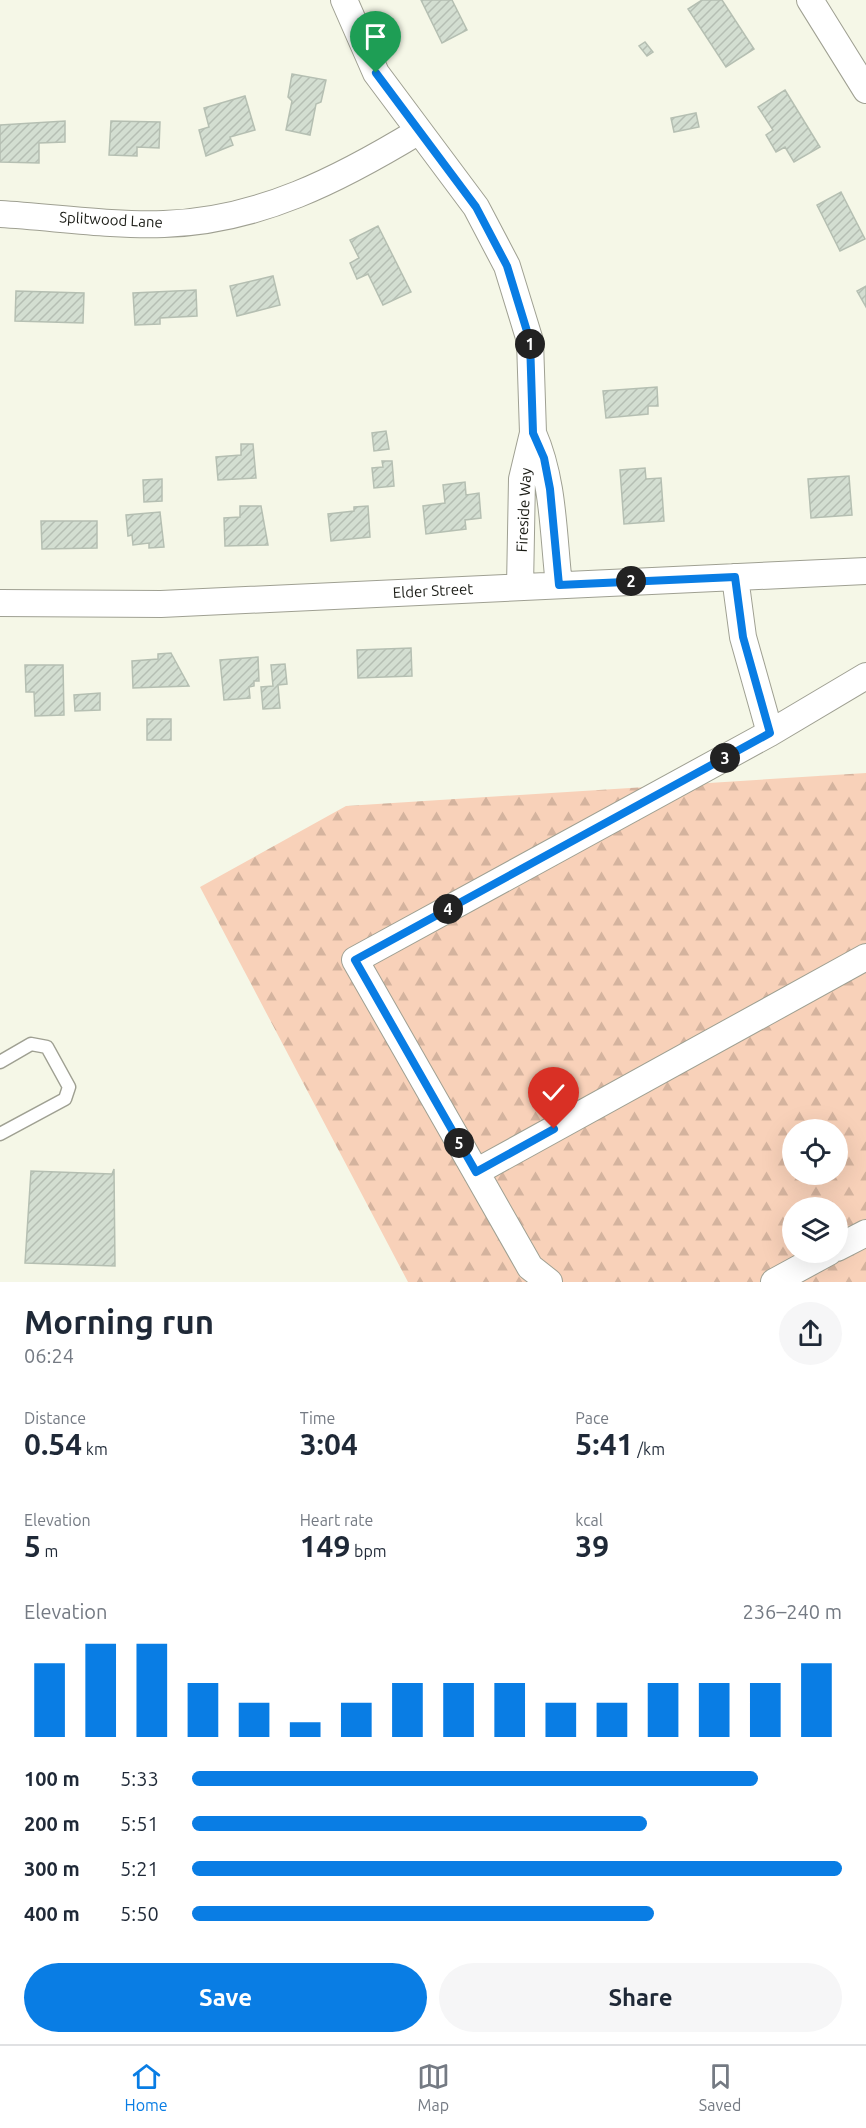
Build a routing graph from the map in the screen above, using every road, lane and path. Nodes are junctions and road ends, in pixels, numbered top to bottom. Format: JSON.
{"nodes":[{"id":1,"x":344,"y":0,"type":"edge"},
{"id":2,"x":810,"y":0,"type":"edge"},
{"id":3,"x":866,"y":90,"type":"edge"},
{"id":4,"x":418,"y":131,"type":"junction"},
{"id":5,"x":0,"y":214,"type":"edge"},
{"id":6,"x":533,"y":433,"type":"junction"},
{"id":7,"x":866,"y":571,"type":"edge"},
{"id":8,"x":735,"y":577,"type":"junction"},
{"id":9,"x":559,"y":585,"type":"junction"},
{"id":10,"x":520,"y":587,"type":"junction"},
{"id":11,"x":0,"y":603,"type":"edge"},
{"id":12,"x":866,"y":676,"type":"edge"},
{"id":13,"x":770,"y":733,"type":"junction"},
{"id":14,"x":866,"y":957,"type":"edge"},
{"id":15,"x":0,"y":1062,"type":"edge"},
{"id":16,"x":0,"y":1134,"type":"edge"},
{"id":17,"x":476,"y":1172,"type":"junction"},
{"id":18,"x":866,"y":1233,"type":"edge"},
{"id":19,"x":848,"y":1242,"type":"edge"},
{"id":20,"x":809,"y":1263,"type":"edge"},
{"id":21,"x":549,"y":1282,"type":"edge"},
{"id":22,"x":774,"y":1282,"type":"edge"}],
"edges":[{"from":1,"to":4,"type":"street","name":"Fireside Way"},
{"from":2,"to":3,"type":"street"},
{"from":4,"to":5,"type":"street","name":"Splitwood Lane"},
{"from":4,"to":6,"type":"street","name":"Fireside Way"},
{"from":6,"to":9,"type":"street","name":"Fireside Way"},
{"from":6,"to":10,"type":"street","name":"Fireside Way"},
{"from":7,"to":8,"type":"street","name":"Elder Street"},
{"from":8,"to":9,"type":"street","name":"Elder Street"},
{"from":8,"to":13,"type":"street"},
{"from":9,"to":10,"type":"street","name":"Elder Street"},
{"from":10,"to":11,"type":"street","name":"Elder Street"},
{"from":12,"to":13,"type":"street"},
{"from":13,"to":17,"type":"street"},
{"from":14,"to":17,"type":"street"},
{"from":15,"to":16,"type":"lane"},
{"from":17,"to":21,"type":"street"},
{"from":18,"to":19,"type":"street"},
{"from":20,"to":22,"type":"street"}]}
